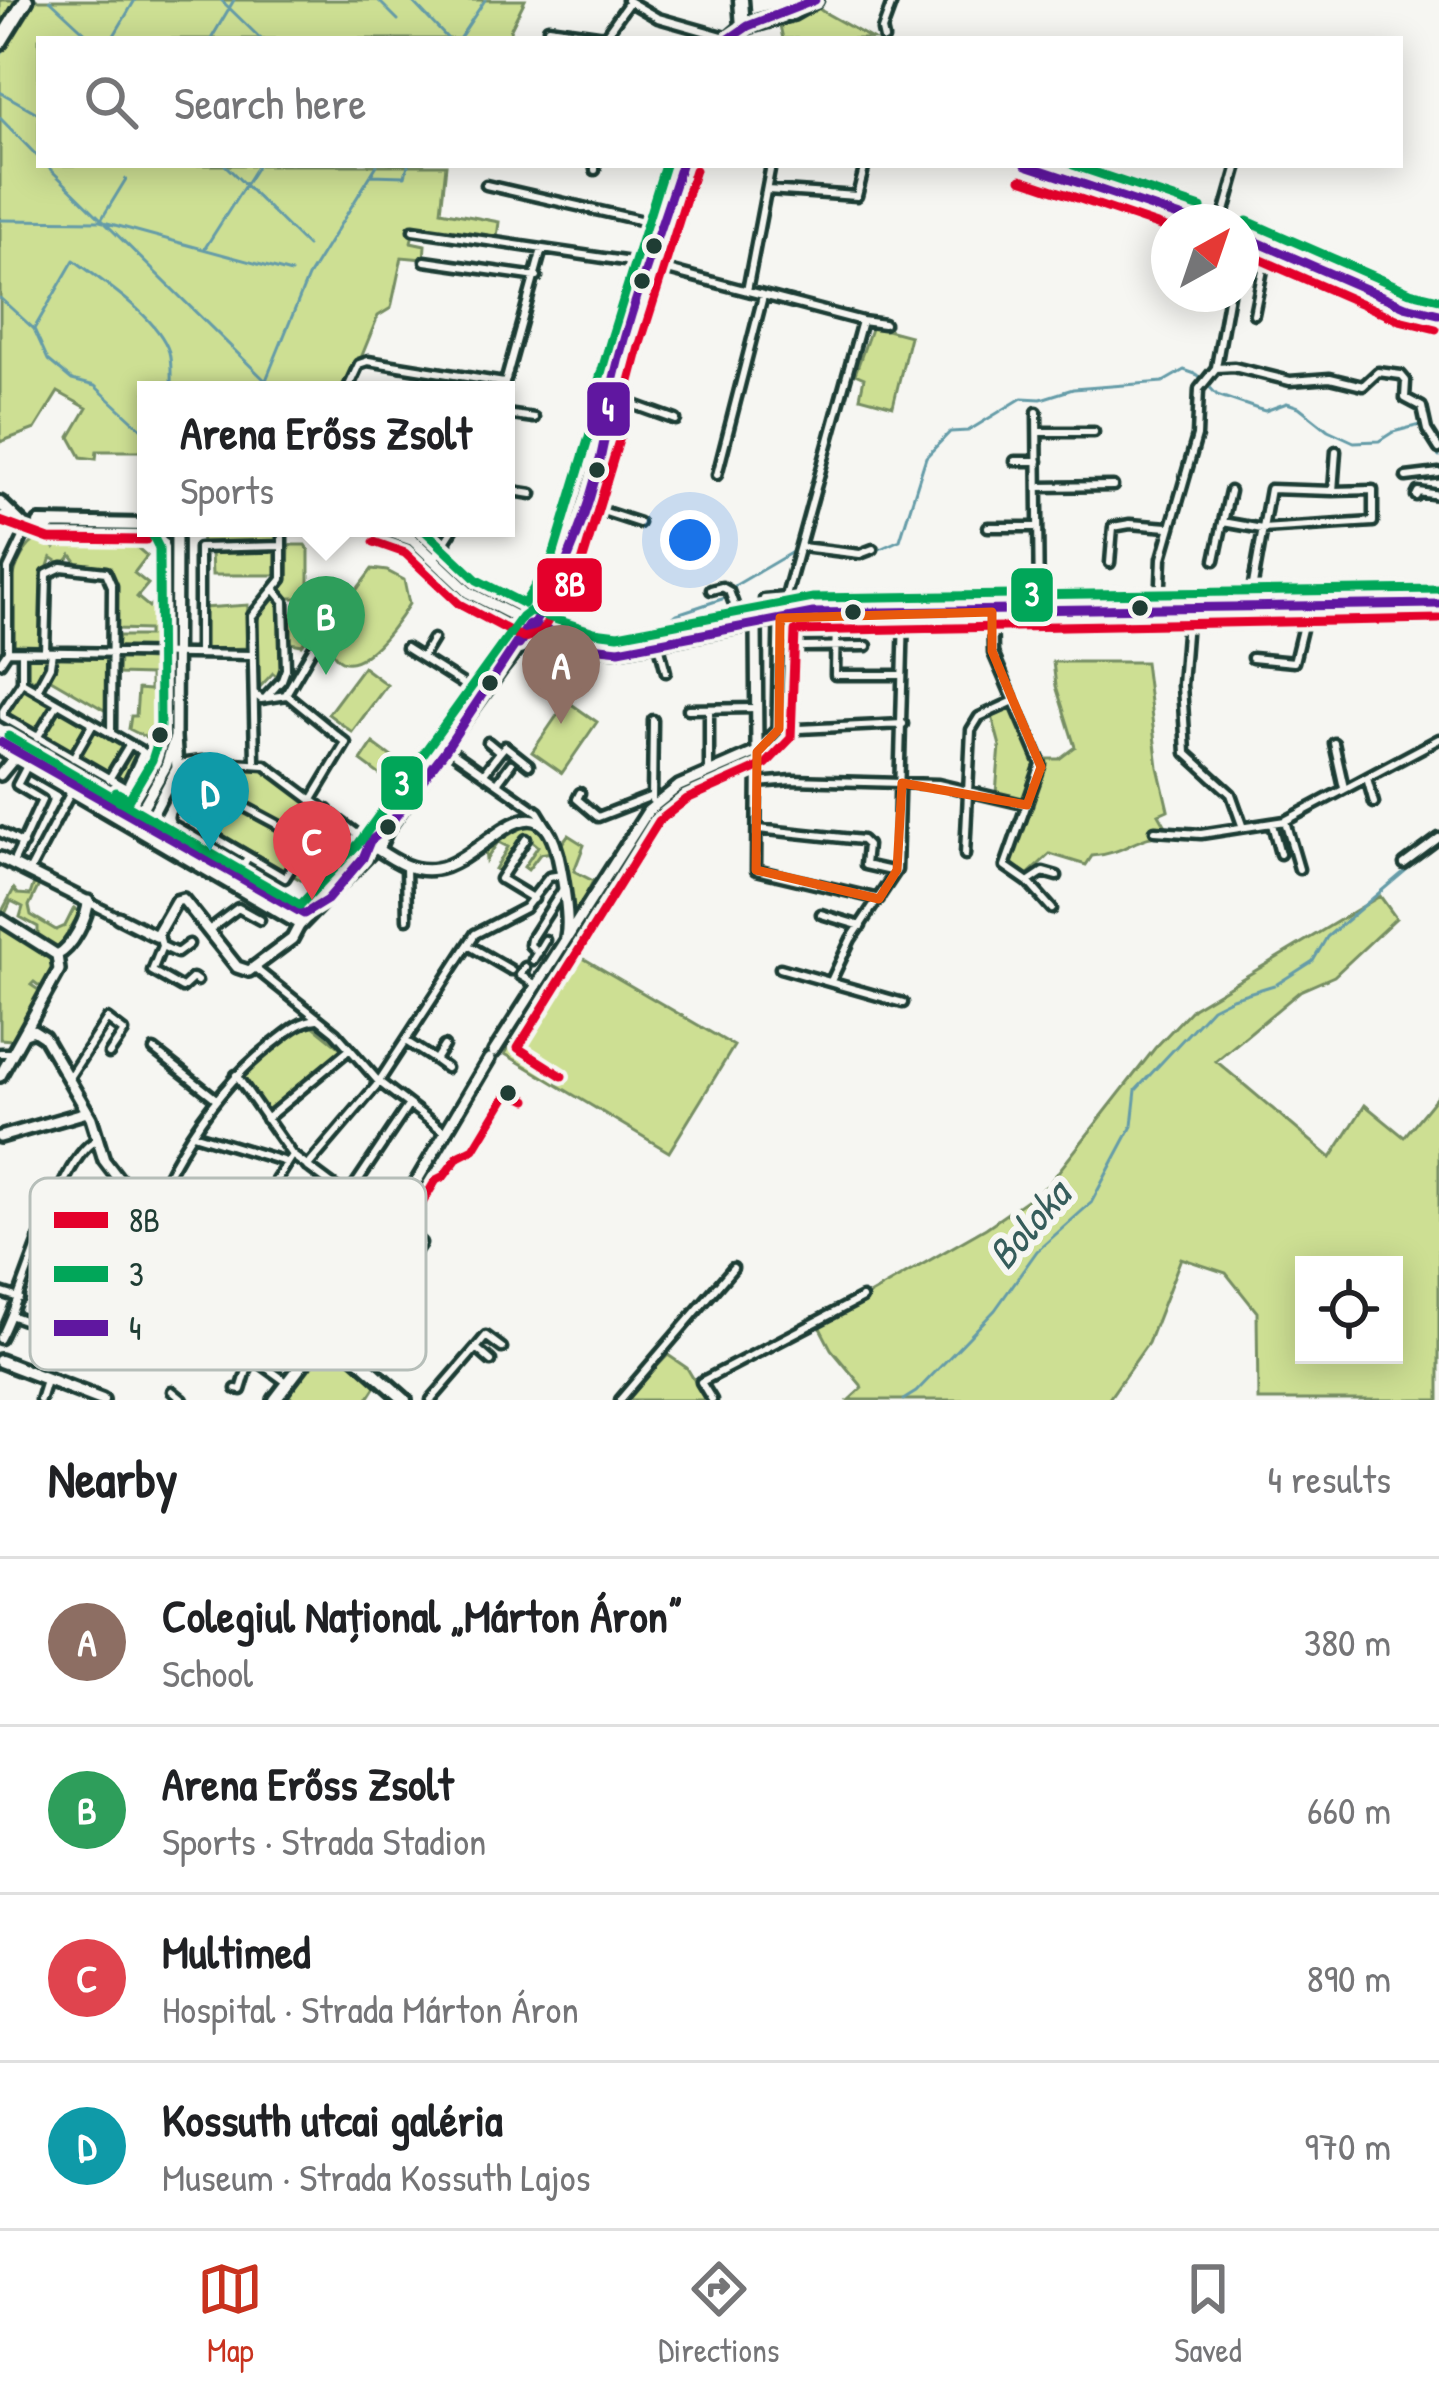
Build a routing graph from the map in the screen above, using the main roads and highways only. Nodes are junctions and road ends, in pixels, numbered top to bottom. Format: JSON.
{"nodes":[{"id":1,"x":26,"y":0,"type":"edge"},
{"id":2,"x":741,"y":0,"type":"edge"},
{"id":3,"x":815,"y":0,"type":"edge"},
{"id":4,"x":742,"y":27,"type":"junction"},
{"id":5,"x":732,"y":36,"type":"edge"},
{"id":6,"x":0,"y":42,"type":"edge"},
{"id":7,"x":680,"y":168,"type":"edge"},
{"id":8,"x":0,"y":503,"type":"edge"},
{"id":9,"x":137,"y":525,"type":"edge"},
{"id":10,"x":408,"y":537,"type":"edge"},
{"id":11,"x":532,"y":625,"type":"junction"},
{"id":12,"x":0,"y":745,"type":"edge"},
{"id":13,"x":77,"y":789,"type":"junction"},
{"id":14,"x":196,"y":857,"type":"junction"},
{"id":15,"x":302,"y":918,"type":"junction"},
{"id":16,"x":0,"y":1364,"type":"edge"},
{"id":17,"x":298,"y":1370,"type":"edge"},
{"id":18,"x":371,"y":1370,"type":"edge"},
{"id":19,"x":89,"y":1400,"type":"edge"},
{"id":20,"x":102,"y":1400,"type":"edge"},
{"id":21,"x":274,"y":1400,"type":"edge"},
{"id":22,"x":406,"y":1400,"type":"edge"}],
"edges":[{"from":1,"to":6,"type":"main road"},
{"from":2,"to":4,"type":"main road"},
{"from":3,"to":4,"type":"main road"},
{"from":4,"to":5,"type":"main road"},
{"from":7,"to":11,"type":"main road"},
{"from":8,"to":9,"type":"main road"},
{"from":10,"to":11,"type":"main road"},
{"from":11,"to":15,"type":"main road"},
{"from":12,"to":13,"type":"main road"},
{"from":12,"to":13,"type":"main road"},
{"from":13,"to":14,"type":"main road"},
{"from":14,"to":15,"type":"main road"},
{"from":14,"to":15,"type":"main road"},
{"from":16,"to":19,"type":"main road"},
{"from":16,"to":20,"type":"main road"},
{"from":17,"to":21,"type":"main road"},
{"from":18,"to":22,"type":"main road"}]}
